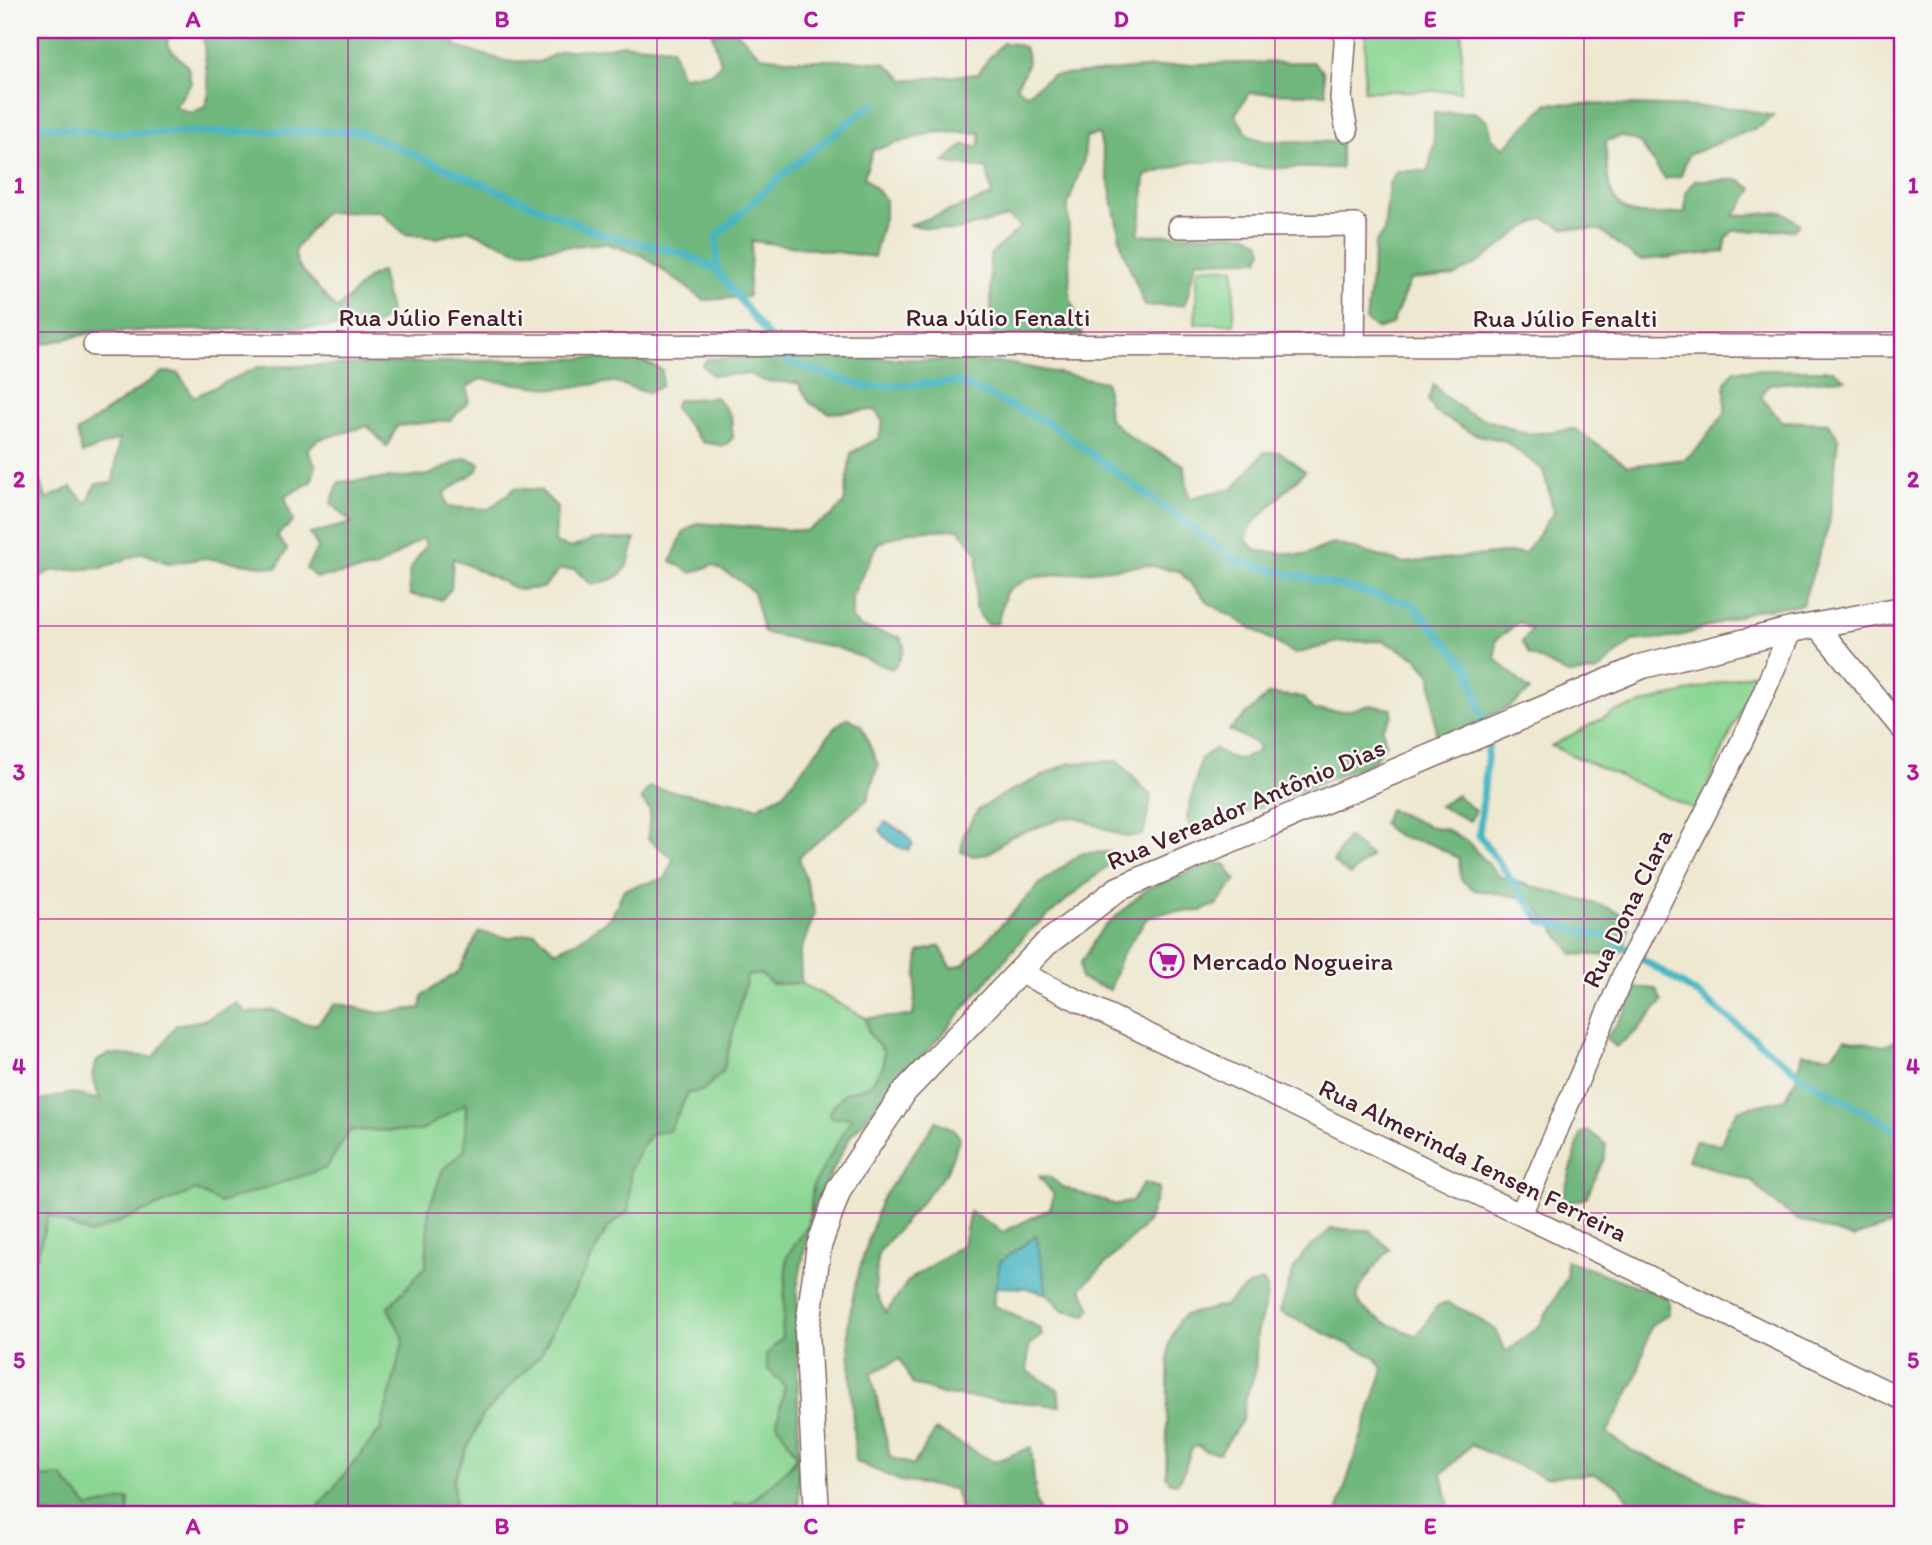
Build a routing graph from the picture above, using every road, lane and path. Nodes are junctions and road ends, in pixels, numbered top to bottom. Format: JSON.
{"nodes":[{"id":1,"x":1346,"y":30,"type":"edge"},
{"id":2,"x":1347,"y":131,"type":"dead end"},
{"id":3,"x":1179,"y":227,"type":"dead end"},
{"id":4,"x":94,"y":345,"type":"dead end"},
{"id":5,"x":1354,"y":346,"type":"junction"},
{"id":6,"x":1902,"y":346,"type":"edge"},
{"id":7,"x":1902,"y":609,"type":"edge"},
{"id":8,"x":1816,"y":625,"type":"junction"},
{"id":9,"x":1791,"y":630,"type":"junction"},
{"id":10,"x":1902,"y":729,"type":"edge"},
{"id":11,"x":1019,"y":972,"type":"junction"},
{"id":12,"x":1521,"y":1214,"type":"junction"},
{"id":13,"x":1902,"y":1399,"type":"edge"},
{"id":14,"x":817,"y":1515,"type":"edge"}],
"edges":[{"from":1,"to":2,"type":"street"},
{"from":3,"to":5,"type":"street"},
{"from":4,"to":5,"type":"street","name":"Rua Júlio Fenalti"},
{"from":5,"to":6,"type":"street","name":"Rua Júlio Fenalti"},
{"from":7,"to":8,"type":"street","name":"Rua Vereador Antônio Dias"},
{"from":8,"to":9,"type":"street","name":"Rua Vereador Antônio Dias"},
{"from":8,"to":10,"type":"street"},
{"from":9,"to":11,"type":"street","name":"Rua Vereador Antônio Dias"},
{"from":9,"to":12,"type":"street","name":"Rua Dona Clara"},
{"from":11,"to":12,"type":"street","name":"Rua Almerinda Iensen Ferreira"},
{"from":11,"to":14,"type":"street","name":"Rua Vereador Antônio Dias"},
{"from":12,"to":13,"type":"street","name":"Rua Almerinda Iensen Ferreira"}]}
